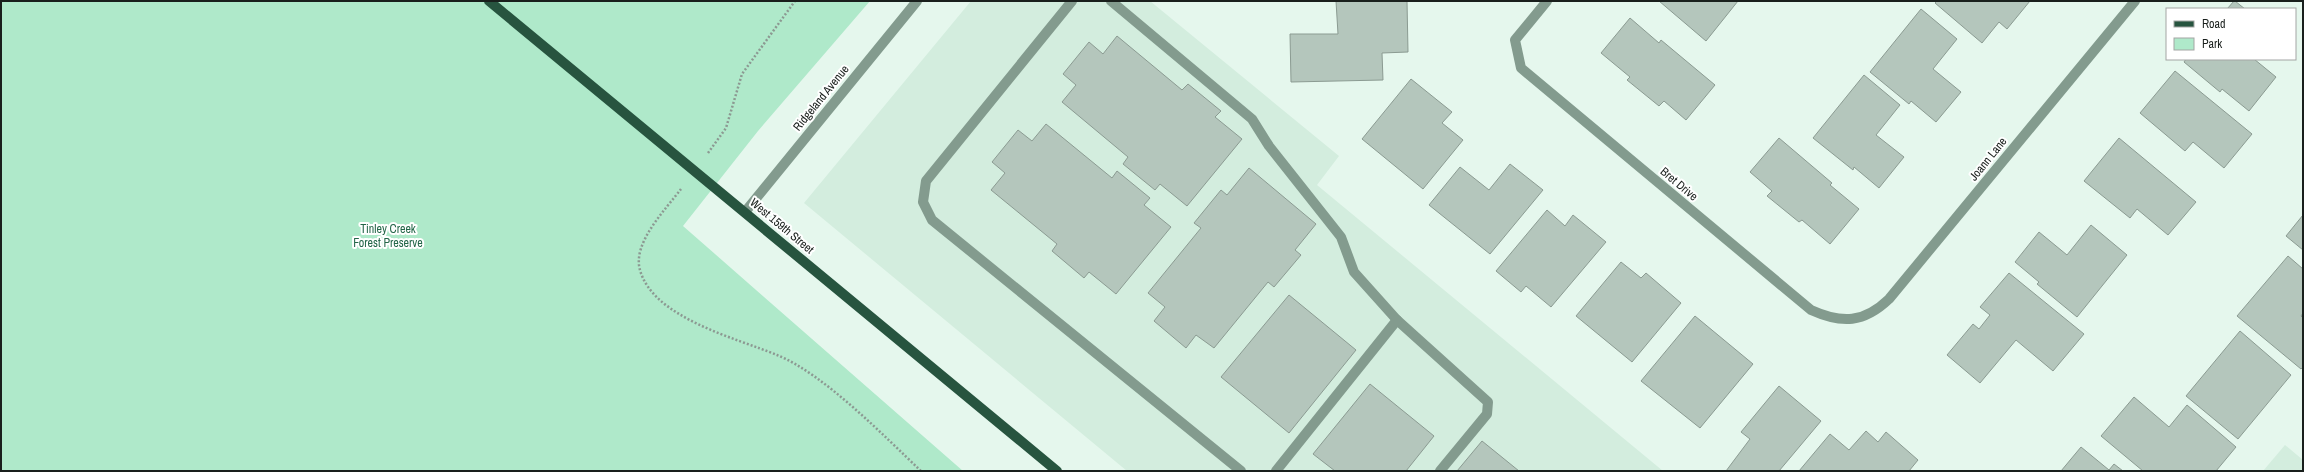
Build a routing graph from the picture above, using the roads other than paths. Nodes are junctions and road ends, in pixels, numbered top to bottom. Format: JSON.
{"nodes":[{"id":1,"x":489,"y":1,"type":"edge"},
{"id":2,"x":917,"y":1,"type":"edge"},
{"id":3,"x":1072,"y":1,"type":"edge"},
{"id":4,"x":1111,"y":1,"type":"edge"},
{"id":5,"x":1547,"y":1,"type":"edge"},
{"id":6,"x":2134,"y":1,"type":"edge"},
{"id":7,"x":745,"y":212,"type":"junction"},
{"id":8,"x":1396,"y":320,"type":"junction"},
{"id":9,"x":1851,"y":320,"type":"joint"},
{"id":10,"x":1230,"y":467,"type":"edge"},
{"id":11,"x":1057,"y":471,"type":"edge"},
{"id":12,"x":1241,"y":471,"type":"edge"},
{"id":13,"x":1276,"y":471,"type":"edge"},
{"id":14,"x":1440,"y":471,"type":"edge"}],
"edges":[{"from":1,"to":7,"type":"main road","name":"West 159th Street"},
{"from":2,"to":7,"type":"street","name":"Ridgeland Avenue"},
{"from":3,"to":10,"type":"street"},
{"from":4,"to":8,"type":"street"},
{"from":5,"to":9,"type":"street","name":"Bret Drive"},
{"from":6,"to":9,"type":"street","name":"Joann Lane"},
{"from":7,"to":11,"type":"main road","name":"West 159th Street"},
{"from":8,"to":13,"type":"street"},
{"from":8,"to":14,"type":"street"},
{"from":10,"to":12,"type":"street"}]}
